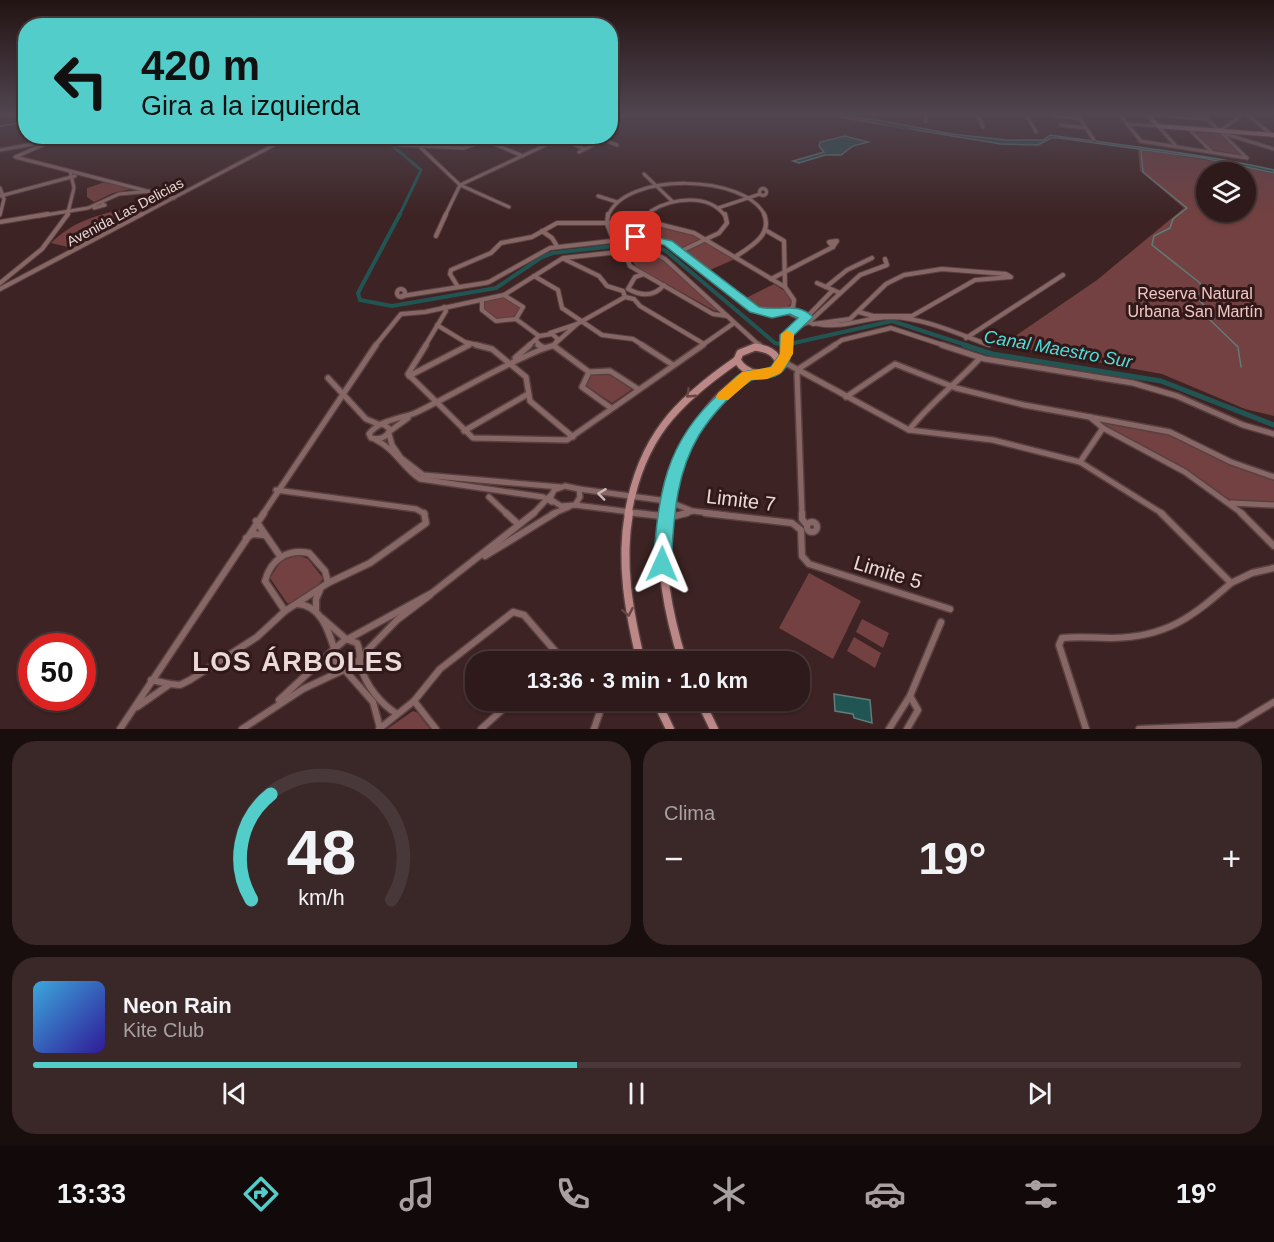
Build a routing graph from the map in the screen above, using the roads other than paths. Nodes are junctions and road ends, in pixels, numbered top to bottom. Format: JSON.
{"nodes":[{"id":1,"x":37,"y":148,"type":"edge"},
{"id":2,"x":268,"y":148,"type":"edge"},
{"id":3,"x":421,"y":148,"type":"edge"},
{"id":4,"x":438,"y":148,"type":"edge"},
{"id":5,"x":460,"y":148,"type":"edge"},
{"id":6,"x":504,"y":148,"type":"edge"},
{"id":7,"x":540,"y":148,"type":"edge"},
{"id":8,"x":1193,"y":148,"type":"edge"},
{"id":9,"x":1208,"y":148,"type":"edge"},
{"id":10,"x":1237,"y":148,"type":"edge"},
{"id":11,"x":585,"y":149,"type":"edge"},
{"id":12,"x":1211,"y":151,"type":"junction"},
{"id":13,"x":579,"y":152,"type":"dead end"},
{"id":14,"x":523,"y":156,"type":"junction"},
{"id":15,"x":70,"y":171,"type":"junction"},
{"id":16,"x":84,"y":174,"type":"junction"},
{"id":17,"x":644,"y":174,"type":"dead end"},
{"id":18,"x":72,"y":176,"type":"junction"},
{"id":19,"x":460,"y":185,"type":"junction"},
{"id":20,"x":657,"y":185,"type":"junction"},
{"id":21,"x":0,"y":188,"type":"edge"},
{"id":22,"x":150,"y":190,"type":"junction"},
{"id":23,"x":760,"y":194,"type":"dead end"},
{"id":24,"x":2,"y":195,"type":"edge"},
{"id":25,"x":598,"y":196,"type":"dead end"},
{"id":26,"x":175,"y":197,"type":"junction"},
{"id":27,"x":747,"y":198,"type":"junction"},
{"id":28,"x":672,"y":201,"type":"junction"},
{"id":29,"x":617,"y":202,"type":"junction"},
{"id":30,"x":509,"y":207,"type":"dead end"},
{"id":31,"x":718,"y":208,"type":"junction"},
{"id":32,"x":70,"y":210,"type":"junction"},
{"id":33,"x":0,"y":215,"type":"edge"},
{"id":34,"x":0,"y":221,"type":"edge"},
{"id":35,"x":607,"y":223,"type":"junction"},
{"id":36,"x":648,"y":223,"type":"junction"},
{"id":37,"x":542,"y":231,"type":"junction"},
{"id":38,"x":767,"y":231,"type":"junction"},
{"id":39,"x":436,"y":236,"type":"dead end"},
{"id":40,"x":613,"y":239,"type":"junction"},
{"id":41,"x":706,"y":239,"type":"junction"},
{"id":42,"x":557,"y":246,"type":"junction"},
{"id":43,"x":833,"y":247,"type":"dead end"},
{"id":44,"x":624,"y":251,"type":"junction"},
{"id":45,"x":681,"y":251,"type":"junction"},
{"id":46,"x":735,"y":257,"type":"junction"},
{"id":47,"x":563,"y":258,"type":"junction"},
{"id":48,"x":872,"y":258,"type":"dead end"},
{"id":49,"x":885,"y":259,"type":"dead end"},
{"id":50,"x":786,"y":270,"type":"junction"},
{"id":51,"x":987,"y":273,"type":"junction"},
{"id":52,"x":644,"y":274,"type":"junction"},
{"id":53,"x":1063,"y":274,"type":"dead end"},
{"id":54,"x":534,"y":276,"type":"junction"},
{"id":55,"x":771,"y":279,"type":"junction"},
{"id":56,"x":990,"y":279,"type":"junction"},
{"id":57,"x":0,"y":283,"type":"edge"},
{"id":58,"x":817,"y":283,"type":"dead end"},
{"id":59,"x":664,"y":285,"type":"junction"},
{"id":60,"x":458,"y":287,"type":"junction"},
{"id":61,"x":785,"y":287,"type":"junction"},
{"id":62,"x":826,"y":287,"type":"junction"},
{"id":63,"x":0,"y":289,"type":"edge"},
{"id":64,"x":628,"y":289,"type":"junction"},
{"id":65,"x":832,"y":290,"type":"junction"},
{"id":66,"x":623,"y":291,"type":"junction"},
{"id":67,"x":840,"y":292,"type":"junction"},
{"id":68,"x":504,"y":295,"type":"junction"},
{"id":69,"x":640,"y":295,"type":"junction"},
{"id":70,"x":402,"y":296,"type":"dead end"},
{"id":71,"x":625,"y":297,"type":"junction"},
{"id":72,"x":633,"y":299,"type":"junction"},
{"id":73,"x":482,"y":300,"type":"junction"},
{"id":74,"x":444,"y":307,"type":"junction"},
{"id":75,"x":789,"y":311,"type":"junction"},
{"id":76,"x":859,"y":312,"type":"junction"},
{"id":77,"x":727,"y":316,"type":"junction"},
{"id":78,"x":516,"y":319,"type":"junction"},
{"id":79,"x":811,"y":321,"type":"junction"},
{"id":80,"x":579,"y":323,"type":"junction"},
{"id":81,"x":734,"y":323,"type":"junction"},
{"id":82,"x":437,"y":325,"type":"junction"},
{"id":83,"x":548,"y":334,"type":"junction"},
{"id":84,"x":537,"y":338,"type":"junction"},
{"id":85,"x":966,"y":338,"type":"junction"},
{"id":86,"x":470,"y":344,"type":"junction"},
{"id":87,"x":555,"y":344,"type":"junction"},
{"id":88,"x":704,"y":344,"type":"junction"},
{"id":89,"x":989,"y":345,"type":"dead end"},
{"id":90,"x":761,"y":347,"type":"junction"},
{"id":91,"x":545,"y":348,"type":"junction"},
{"id":92,"x":980,"y":358,"type":"junction"},
{"id":93,"x":738,"y":360,"type":"junction"},
{"id":94,"x":509,"y":362,"type":"junction"},
{"id":95,"x":414,"y":363,"type":"junction"},
{"id":96,"x":781,"y":364,"type":"junction"},
{"id":97,"x":673,"y":365,"type":"junction"},
{"id":98,"x":426,"y":367,"type":"junction"},
{"id":99,"x":589,"y":372,"type":"junction"},
{"id":100,"x":798,"y":372,"type":"junction"},
{"id":101,"x":755,"y":374,"type":"junction"},
{"id":102,"x":409,"y":376,"type":"junction"},
{"id":103,"x":328,"y":378,"type":"dead end"},
{"id":104,"x":953,"y":387,"type":"junction"},
{"id":105,"x":638,"y":389,"type":"junction"},
{"id":106,"x":343,"y":393,"type":"junction"},
{"id":107,"x":528,"y":394,"type":"junction"},
{"id":108,"x":846,"y":397,"type":"junction"},
{"id":109,"x":434,"y":402,"type":"junction"},
{"id":110,"x":611,"y":408,"type":"junction"},
{"id":111,"x":414,"y":413,"type":"junction"},
{"id":112,"x":1090,"y":417,"type":"junction"},
{"id":113,"x":366,"y":419,"type":"junction"},
{"id":114,"x":382,"y":425,"type":"junction"},
{"id":115,"x":1103,"y":428,"type":"junction"},
{"id":116,"x":464,"y":430,"type":"junction"},
{"id":117,"x":909,"y":430,"type":"junction"},
{"id":118,"x":369,"y":433,"type":"junction"},
{"id":119,"x":389,"y":433,"type":"junction"},
{"id":120,"x":1274,"y":434,"type":"edge"},
{"id":121,"x":573,"y":437,"type":"junction"},
{"id":122,"x":373,"y":439,"type":"junction"},
{"id":123,"x":1080,"y":462,"type":"junction"},
{"id":124,"x":1274,"y":477,"type":"edge"},
{"id":125,"x":520,"y":483,"type":"junction"},
{"id":126,"x":560,"y":487,"type":"junction"},
{"id":127,"x":579,"y":489,"type":"junction"},
{"id":128,"x":276,"y":490,"type":"junction"},
{"id":129,"x":517,"y":493,"type":"junction"},
{"id":130,"x":489,"y":497,"type":"dead end"},
{"id":131,"x":630,"y":497,"type":"junction"},
{"id":132,"x":550,"y":499,"type":"junction"},
{"id":133,"x":667,"y":501,"type":"junction"},
{"id":134,"x":1231,"y":503,"type":"junction"},
{"id":135,"x":1274,"y":505,"type":"edge"},
{"id":136,"x":572,"y":506,"type":"junction"},
{"id":137,"x":627,"y":511,"type":"junction"},
{"id":138,"x":693,"y":511,"type":"junction"},
{"id":139,"x":664,"y":516,"type":"junction"},
{"id":140,"x":525,"y":518,"type":"junction"},
{"id":141,"x":256,"y":521,"type":"junction"},
{"id":142,"x":518,"y":524,"type":"junction"},
{"id":143,"x":807,"y":525,"type":"dead end"},
{"id":144,"x":534,"y":526,"type":"junction"},
{"id":145,"x":506,"y":534,"type":"junction"},
{"id":146,"x":266,"y":536,"type":"junction"},
{"id":147,"x":244,"y":539,"type":"junction"},
{"id":148,"x":512,"y":541,"type":"junction"},
{"id":149,"x":1274,"y":546,"type":"edge"},
{"id":150,"x":280,"y":556,"type":"junction"},
{"id":151,"x":474,"y":562,"type":"junction"},
{"id":152,"x":816,"y":567,"type":"joint"},
{"id":153,"x":1274,"y":568,"type":"edge"},
{"id":154,"x":1231,"y":583,"type":"junction"},
{"id":155,"x":326,"y":585,"type":"junction"},
{"id":156,"x":432,"y":593,"type":"junction"},
{"id":157,"x":296,"y":604,"type":"junction"},
{"id":158,"x":950,"y":609,"type":"dead end"},
{"id":159,"x":285,"y":611,"type":"junction"},
{"id":160,"x":318,"y":613,"type":"junction"},
{"id":161,"x":941,"y":622,"type":"dead end"},
{"id":162,"x":359,"y":632,"type":"junction"},
{"id":163,"x":337,"y":634,"type":"junction"},
{"id":164,"x":347,"y":639,"type":"junction"},
{"id":165,"x":334,"y":649,"type":"junction"},
{"id":166,"x":555,"y":651,"type":"edge"},
{"id":167,"x":639,"y":651,"type":"edge"},
{"id":168,"x":680,"y":651,"type":"edge"},
{"id":169,"x":360,"y":659,"type":"junction"},
{"id":170,"x":345,"y":667,"type":"junction"},
{"id":171,"x":151,"y":680,"type":"junction"},
{"id":172,"x":170,"y":684,"type":"junction"},
{"id":173,"x":910,"y":696,"type":"junction"},
{"id":174,"x":414,"y":700,"type":"junction"},
{"id":175,"x":1274,"y":702,"type":"edge"},
{"id":176,"x":133,"y":711,"type":"junction"},
{"id":177,"x":501,"y":711,"type":"edge"},
{"id":178,"x":600,"y":711,"type":"edge"},
{"id":179,"x":661,"y":711,"type":"edge"},
{"id":180,"x":705,"y":711,"type":"edge"},
{"id":181,"x":397,"y":714,"type":"junction"},
{"id":182,"x":261,"y":715,"type":"junction"},
{"id":183,"x":379,"y":728,"type":"edge"},
{"id":184,"x":120,"y":729,"type":"edge"},
{"id":185,"x":242,"y":729,"type":"edge"},
{"id":186,"x":435,"y":729,"type":"edge"},
{"id":187,"x":481,"y":729,"type":"edge"},
{"id":188,"x":594,"y":729,"type":"edge"},
{"id":189,"x":670,"y":729,"type":"edge"},
{"id":190,"x":714,"y":729,"type":"edge"},
{"id":191,"x":889,"y":729,"type":"edge"},
{"id":192,"x":907,"y":729,"type":"edge"},
{"id":193,"x":1086,"y":729,"type":"edge"},
{"id":194,"x":1139,"y":729,"type":"edge"}],
"edges":[{"from":1,"to":15,"type":"street"},
{"from":2,"to":26,"type":"street","name":"Avenida Las Delicias"},
{"from":3,"to":19,"type":"street"},
{"from":4,"to":5,"type":"street"},
{"from":6,"to":14,"type":"street"},
{"from":7,"to":14,"type":"street"},
{"from":8,"to":12,"type":"street"},
{"from":9,"to":12,"type":"street"},
{"from":10,"to":12,"type":"street"},
{"from":11,"to":13,"type":"street"},
{"from":14,"to":19,"type":"street"},
{"from":15,"to":16,"type":"street"},
{"from":15,"to":18,"type":"street"},
{"from":16,"to":18,"type":"street"},
{"from":16,"to":22,"type":"street"},
{"from":17,"to":20,"type":"street"},
{"from":18,"to":24,"type":"street"},
{"from":18,"to":32,"type":"street"},
{"from":19,"to":30,"type":"street"},
{"from":19,"to":39,"type":"street"},
{"from":20,"to":27,"type":"street"},
{"from":20,"to":28,"type":"street"},
{"from":20,"to":29,"type":"street"},
{"from":21,"to":24,"type":"street"},
{"from":22,"to":26,"type":"street"},
{"from":22,"to":32,"type":"street"},
{"from":23,"to":27,"type":"street"},
{"from":24,"to":33,"type":"street"},
{"from":25,"to":29,"type":"street"},
{"from":26,"to":63,"type":"street","name":"Avenida Las Delicias"},
{"from":27,"to":31,"type":"street"},
{"from":27,"to":38,"type":"street"},
{"from":28,"to":31,"type":"street"},
{"from":28,"to":36,"type":"street"},
{"from":29,"to":35,"type":"street"},
{"from":31,"to":41,"type":"street"},
{"from":32,"to":34,"type":"street"},
{"from":32,"to":57,"type":"street"},
{"from":35,"to":36,"type":"street"},
{"from":35,"to":37,"type":"street"},
{"from":35,"to":40,"type":"street"},
{"from":36,"to":41,"type":"street"},
{"from":37,"to":42,"type":"street"},
{"from":37,"to":60,"type":"street"},
{"from":38,"to":46,"type":"street"},
{"from":38,"to":50,"type":"street"},
{"from":40,"to":42,"type":"street"},
{"from":40,"to":45,"type":"street"},
{"from":41,"to":45,"type":"street"},
{"from":41,"to":46,"type":"street"},
{"from":42,"to":60,"type":"street"},
{"from":43,"to":50,"type":"street"},
{"from":44,"to":47,"type":"street"},
{"from":44,"to":52,"type":"street"},
{"from":44,"to":77,"type":"street"},
{"from":45,"to":75,"type":"street"},
{"from":46,"to":55,"type":"street"},
{"from":47,"to":54,"type":"street"},
{"from":47,"to":66,"type":"street"},
{"from":48,"to":62,"type":"street"},
{"from":49,"to":67,"type":"street"},
{"from":50,"to":55,"type":"street"},
{"from":50,"to":61,"type":"street"},
{"from":51,"to":56,"type":"street"},
{"from":51,"to":56,"type":"street"},
{"from":51,"to":76,"type":"street"},
{"from":52,"to":59,"type":"street"},
{"from":52,"to":64,"type":"street"},
{"from":53,"to":85,"type":"street"},
{"from":54,"to":68,"type":"street"},
{"from":54,"to":80,"type":"street"},
{"from":55,"to":61,"type":"street"},
{"from":56,"to":76,"type":"street"},
{"from":58,"to":62,"type":"street"},
{"from":59,"to":69,"type":"street"},
{"from":59,"to":77,"type":"street"},
{"from":60,"to":70,"type":"street"},
{"from":61,"to":75,"type":"street"},
{"from":62,"to":65,"type":"street"},
{"from":64,"to":66,"type":"street"},
{"from":64,"to":69,"type":"street"},
{"from":65,"to":67,"type":"street"},
{"from":65,"to":79,"type":"street"},
{"from":66,"to":71,"type":"street"},
{"from":67,"to":79,"type":"street"},
{"from":68,"to":73,"type":"street"},
{"from":68,"to":78,"type":"street"},
{"from":69,"to":72,"type":"street"},
{"from":71,"to":72,"type":"street"},
{"from":71,"to":80,"type":"street"},
{"from":72,"to":88,"type":"street"},
{"from":73,"to":74,"type":"street"},
{"from":73,"to":78,"type":"street"},
{"from":74,"to":82,"type":"street"},
{"from":74,"to":106,"type":"street"},
{"from":75,"to":79,"type":"street"},
{"from":76,"to":79,"type":"street"},
{"from":77,"to":81,"type":"street"},
{"from":78,"to":84,"type":"street"},
{"from":79,"to":85,"type":"street"},
{"from":79,"to":96,"type":"street"},
{"from":80,"to":83,"type":"street"},
{"from":80,"to":87,"type":"street"},
{"from":80,"to":97,"type":"street"},
{"from":81,"to":88,"type":"street"},
{"from":81,"to":90,"type":"street"},
{"from":82,"to":86,"type":"street"},
{"from":82,"to":95,"type":"street"},
{"from":83,"to":84,"type":"street"},
{"from":83,"to":87,"type":"street"},
{"from":84,"to":91,"type":"street"},
{"from":84,"to":94,"type":"street"},
{"from":85,"to":89,"type":"street"},
{"from":86,"to":94,"type":"street"},
{"from":86,"to":98,"type":"street"},
{"from":87,"to":91,"type":"street"},
{"from":87,"to":99,"type":"street"},
{"from":88,"to":97,"type":"street"},
{"from":90,"to":93,"type":"main road"},
{"from":90,"to":96,"type":"main road"},
{"from":91,"to":94,"type":"street"},
{"from":92,"to":100,"type":"street"},
{"from":92,"to":104,"type":"street"},
{"from":92,"to":120,"type":"street"},
{"from":93,"to":101,"type":"main road"},
{"from":93,"to":131,"type":"main road","one_way":true},
{"from":94,"to":107,"type":"street"},
{"from":94,"to":109,"type":"street"},
{"from":95,"to":98,"type":"street"},
{"from":95,"to":102,"type":"street"},
{"from":96,"to":100,"type":"street"},
{"from":96,"to":101,"type":"main road"},
{"from":97,"to":105,"type":"street"},
{"from":98,"to":102,"type":"street"},
{"from":99,"to":105,"type":"street"},
{"from":99,"to":110,"type":"street"},
{"from":100,"to":108,"type":"street"},
{"from":100,"to":143,"type":"street"},
{"from":101,"to":133,"type":"main road"},
{"from":102,"to":109,"type":"street"},
{"from":103,"to":106,"type":"street"},
{"from":104,"to":108,"type":"street"},
{"from":104,"to":112,"type":"street"},
{"from":104,"to":117,"type":"street"},
{"from":105,"to":110,"type":"street"},
{"from":106,"to":113,"type":"street"},
{"from":106,"to":128,"type":"street"},
{"from":107,"to":116,"type":"street"},
{"from":107,"to":121,"type":"street"},
{"from":108,"to":117,"type":"street"},
{"from":109,"to":111,"type":"street"},
{"from":109,"to":116,"type":"street"},
{"from":110,"to":121,"type":"street"},
{"from":111,"to":114,"type":"street"},
{"from":111,"to":119,"type":"street"},
{"from":112,"to":115,"type":"street"},
{"from":112,"to":124,"type":"street"},
{"from":113,"to":114,"type":"street"},
{"from":113,"to":118,"type":"street"},
{"from":114,"to":118,"type":"street"},
{"from":114,"to":119,"type":"street"},
{"from":115,"to":123,"type":"street"},
{"from":115,"to":134,"type":"street"},
{"from":116,"to":121,"type":"street"},
{"from":117,"to":123,"type":"street"},
{"from":118,"to":122,"type":"street"},
{"from":119,"to":122,"type":"street"},
{"from":119,"to":125,"type":"street"},
{"from":122,"to":129,"type":"street"},
{"from":123,"to":154,"type":"street"},
{"from":125,"to":126,"type":"street"},
{"from":125,"to":129,"type":"street"},
{"from":126,"to":127,"type":"street"},
{"from":126,"to":132,"type":"street"},
{"from":131,"to":127,"type":"street","one_way":true},
{"from":127,"to":136,"type":"street"},
{"from":128,"to":141,"type":"street"},
{"from":128,"to":155,"type":"street"},
{"from":129,"to":132,"type":"street"},
{"from":130,"to":142,"type":"street"},
{"from":131,"to":133,"type":"street"},
{"from":131,"to":137,"type":"main road"},
{"from":132,"to":136,"type":"street"},
{"from":132,"to":140,"type":"street"},
{"from":133,"to":138,"type":"street"},
{"from":133,"to":139,"type":"main road"},
{"from":134,"to":135,"type":"street"},
{"from":134,"to":149,"type":"street"},
{"from":136,"to":137,"type":"street"},
{"from":136,"to":144,"type":"street"},
{"from":137,"to":139,"type":"street"},
{"from":137,"to":167,"type":"main road","one_way":true},
{"from":138,"to":139,"type":"street"},
{"from":138,"to":152,"type":"street","name":"Limite 7"},
{"from":139,"to":168,"type":"main road"},
{"from":140,"to":142,"type":"street"},
{"from":140,"to":144,"type":"street"},
{"from":141,"to":146,"type":"street"},
{"from":141,"to":147,"type":"street"},
{"from":142,"to":145,"type":"street"},
{"from":144,"to":148,"type":"street"},
{"from":145,"to":148,"type":"street"},
{"from":145,"to":151,"type":"street"},
{"from":146,"to":147,"type":"street"},
{"from":146,"to":150,"type":"street"},
{"from":147,"to":171,"type":"street"},
{"from":148,"to":151,"type":"street"},
{"from":150,"to":155,"type":"street"},
{"from":150,"to":159,"type":"street"},
{"from":151,"to":156,"type":"street"},
{"from":152,"to":158,"type":"street","name":"Limite 5"},
{"from":153,"to":154,"type":"street"},
{"from":154,"to":193,"type":"street"},
{"from":155,"to":157,"type":"street"},
{"from":155,"to":160,"type":"street"},
{"from":156,"to":162,"type":"street"},
{"from":156,"to":169,"type":"street"},
{"from":157,"to":159,"type":"street"},
{"from":157,"to":160,"type":"street"},
{"from":159,"to":172,"type":"street"},
{"from":160,"to":163,"type":"street"},
{"from":160,"to":165,"type":"street"},
{"from":161,"to":173,"type":"street"},
{"from":162,"to":163,"type":"street"},
{"from":162,"to":164,"type":"street"},
{"from":163,"to":164,"type":"street"},
{"from":164,"to":165,"type":"street"},
{"from":164,"to":169,"type":"street"},
{"from":165,"to":170,"type":"street"},
{"from":165,"to":182,"type":"street"},
{"from":166,"to":174,"type":"street"},
{"from":169,"to":170,"type":"street"},
{"from":169,"to":181,"type":"street"},
{"from":170,"to":182,"type":"street"},
{"from":170,"to":183,"type":"street"},
{"from":171,"to":172,"type":"street"},
{"from":171,"to":176,"type":"street"},
{"from":172,"to":176,"type":"street"},
{"from":173,"to":191,"type":"street"},
{"from":173,"to":192,"type":"street"},
{"from":174,"to":181,"type":"street"},
{"from":174,"to":186,"type":"street"},
{"from":175,"to":194,"type":"street"},
{"from":176,"to":184,"type":"street"},
{"from":177,"to":187,"type":"street"},
{"from":178,"to":188,"type":"street"},
{"from":179,"to":189,"type":"main road"},
{"from":180,"to":190,"type":"main road"},
{"from":181,"to":183,"type":"street"},
{"from":182,"to":185,"type":"street"}]}
